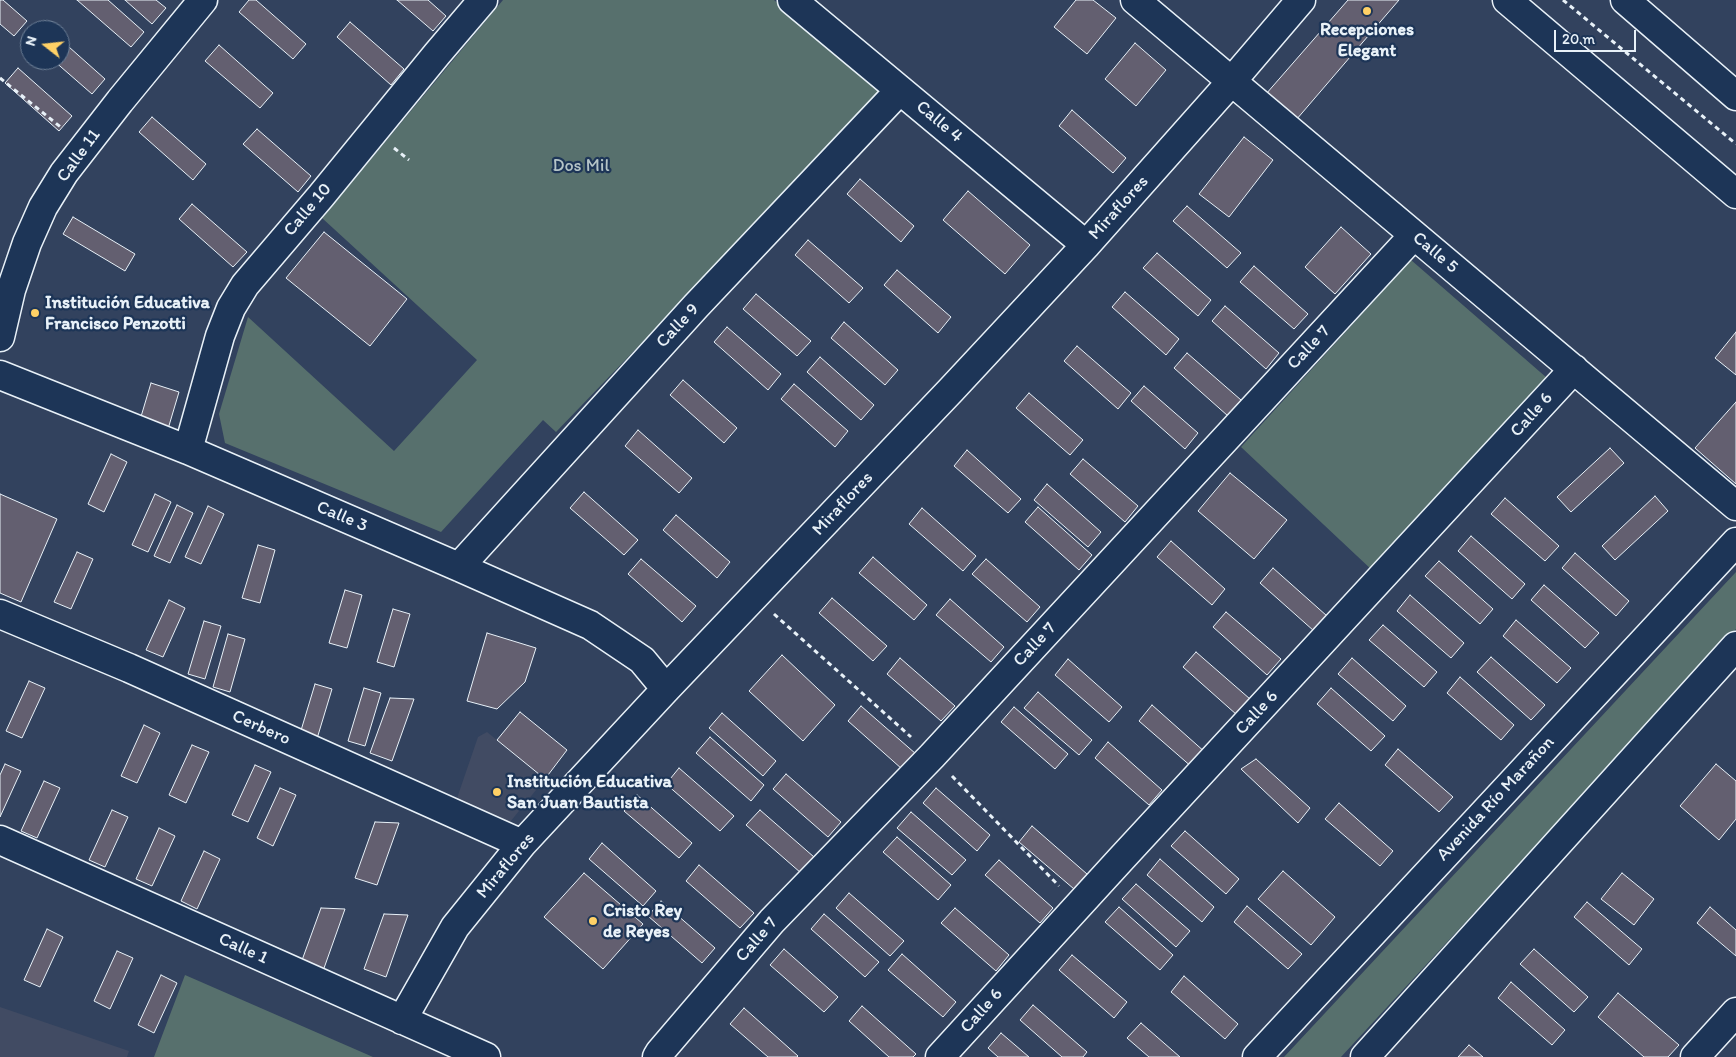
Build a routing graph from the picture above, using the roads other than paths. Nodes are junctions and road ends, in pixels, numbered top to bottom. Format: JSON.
{"nodes":[{"id":1,"x":203,"y":0,"type":"edge"},
{"id":2,"x":483,"y":0,"type":"edge"},
{"id":3,"x":792,"y":0,"type":"edge"},
{"id":4,"x":1135,"y":0,"type":"edge"},
{"id":5,"x":1301,"y":0,"type":"edge"},
{"id":6,"x":1507,"y":0,"type":"edge"},
{"id":7,"x":1625,"y":0,"type":"edge"},
{"id":8,"x":1231,"y":82,"type":"junction"},
{"id":9,"x":900,"y":90,"type":"junction"},
{"id":10,"x":1736,"y":96,"type":"edge"},
{"id":11,"x":1736,"y":194,"type":"edge"},
{"id":12,"x":1414,"y":235,"type":"junction"},
{"id":13,"x":1086,"y":245,"type":"junction"},
{"id":14,"x":0,"y":337,"type":"edge"},
{"id":15,"x":1574,"y":369,"type":"junction"},
{"id":16,"x":0,"y":375,"type":"edge"},
{"id":17,"x":188,"y":450,"type":"junction"},
{"id":18,"x":1736,"y":506,"type":"edge"},
{"id":19,"x":1736,"y":542,"type":"edge"},
{"id":20,"x":459,"y":566,"type":"junction"},
{"id":21,"x":0,"y":614,"type":"edge"},
{"id":22,"x":1736,"y":646,"type":"edge"},
{"id":23,"x":666,"y":688,"type":"junction"},
{"id":24,"x":0,"y":840,"type":"edge"},
{"id":25,"x":522,"y":844,"type":"junction"},
{"id":26,"x":1736,"y":1012,"type":"edge"},
{"id":27,"x":402,"y":1020,"type":"junction"},
{"id":28,"x":486,"y":1057,"type":"edge"},
{"id":29,"x":658,"y":1057,"type":"edge"},
{"id":30,"x":940,"y":1057,"type":"edge"},
{"id":31,"x":1257,"y":1057,"type":"edge"},
{"id":32,"x":1365,"y":1057,"type":"edge"},
{"id":33,"x":1695,"y":1057,"type":"edge"}],
"edges":[{"from":1,"to":14,"type":"street","name":"Calle 11"},
{"from":2,"to":17,"type":"street","name":"Calle 10"},
{"from":3,"to":9,"type":"street","name":"Calle 4"},
{"from":4,"to":8,"type":"street","name":"Calle 5"},
{"from":5,"to":8,"type":"street","name":"Miraflores"},
{"from":6,"to":11,"type":"street"},
{"from":7,"to":10,"type":"street"},
{"from":8,"to":12,"type":"street","name":"Calle 5"},
{"from":8,"to":13,"type":"street","name":"Miraflores"},
{"from":9,"to":13,"type":"street","name":"Calle 4"},
{"from":9,"to":20,"type":"street","name":"Calle 9"},
{"from":12,"to":15,"type":"street","name":"Calle 5"},
{"from":12,"to":29,"type":"street","name":"Calle 7"},
{"from":13,"to":23,"type":"street","name":"Miraflores"},
{"from":15,"to":18,"type":"street","name":"Calle 5"},
{"from":15,"to":30,"type":"street","name":"Calle 6"},
{"from":16,"to":17,"type":"street","name":"Calle 3"},
{"from":17,"to":20,"type":"street","name":"Calle 3"},
{"from":19,"to":31,"type":"street","name":"Avenida Río Marañon"},
{"from":20,"to":23,"type":"street","name":"Calle 3"},
{"from":21,"to":25,"type":"street","name":"Cerbero"},
{"from":22,"to":32,"type":"street"},
{"from":23,"to":25,"type":"street","name":"Miraflores"},
{"from":24,"to":27,"type":"street","name":"Calle 1"},
{"from":25,"to":27,"type":"street","name":"Miraflores"},
{"from":26,"to":33,"type":"street"},
{"from":27,"to":28,"type":"street","name":"Calle 1"}]}
